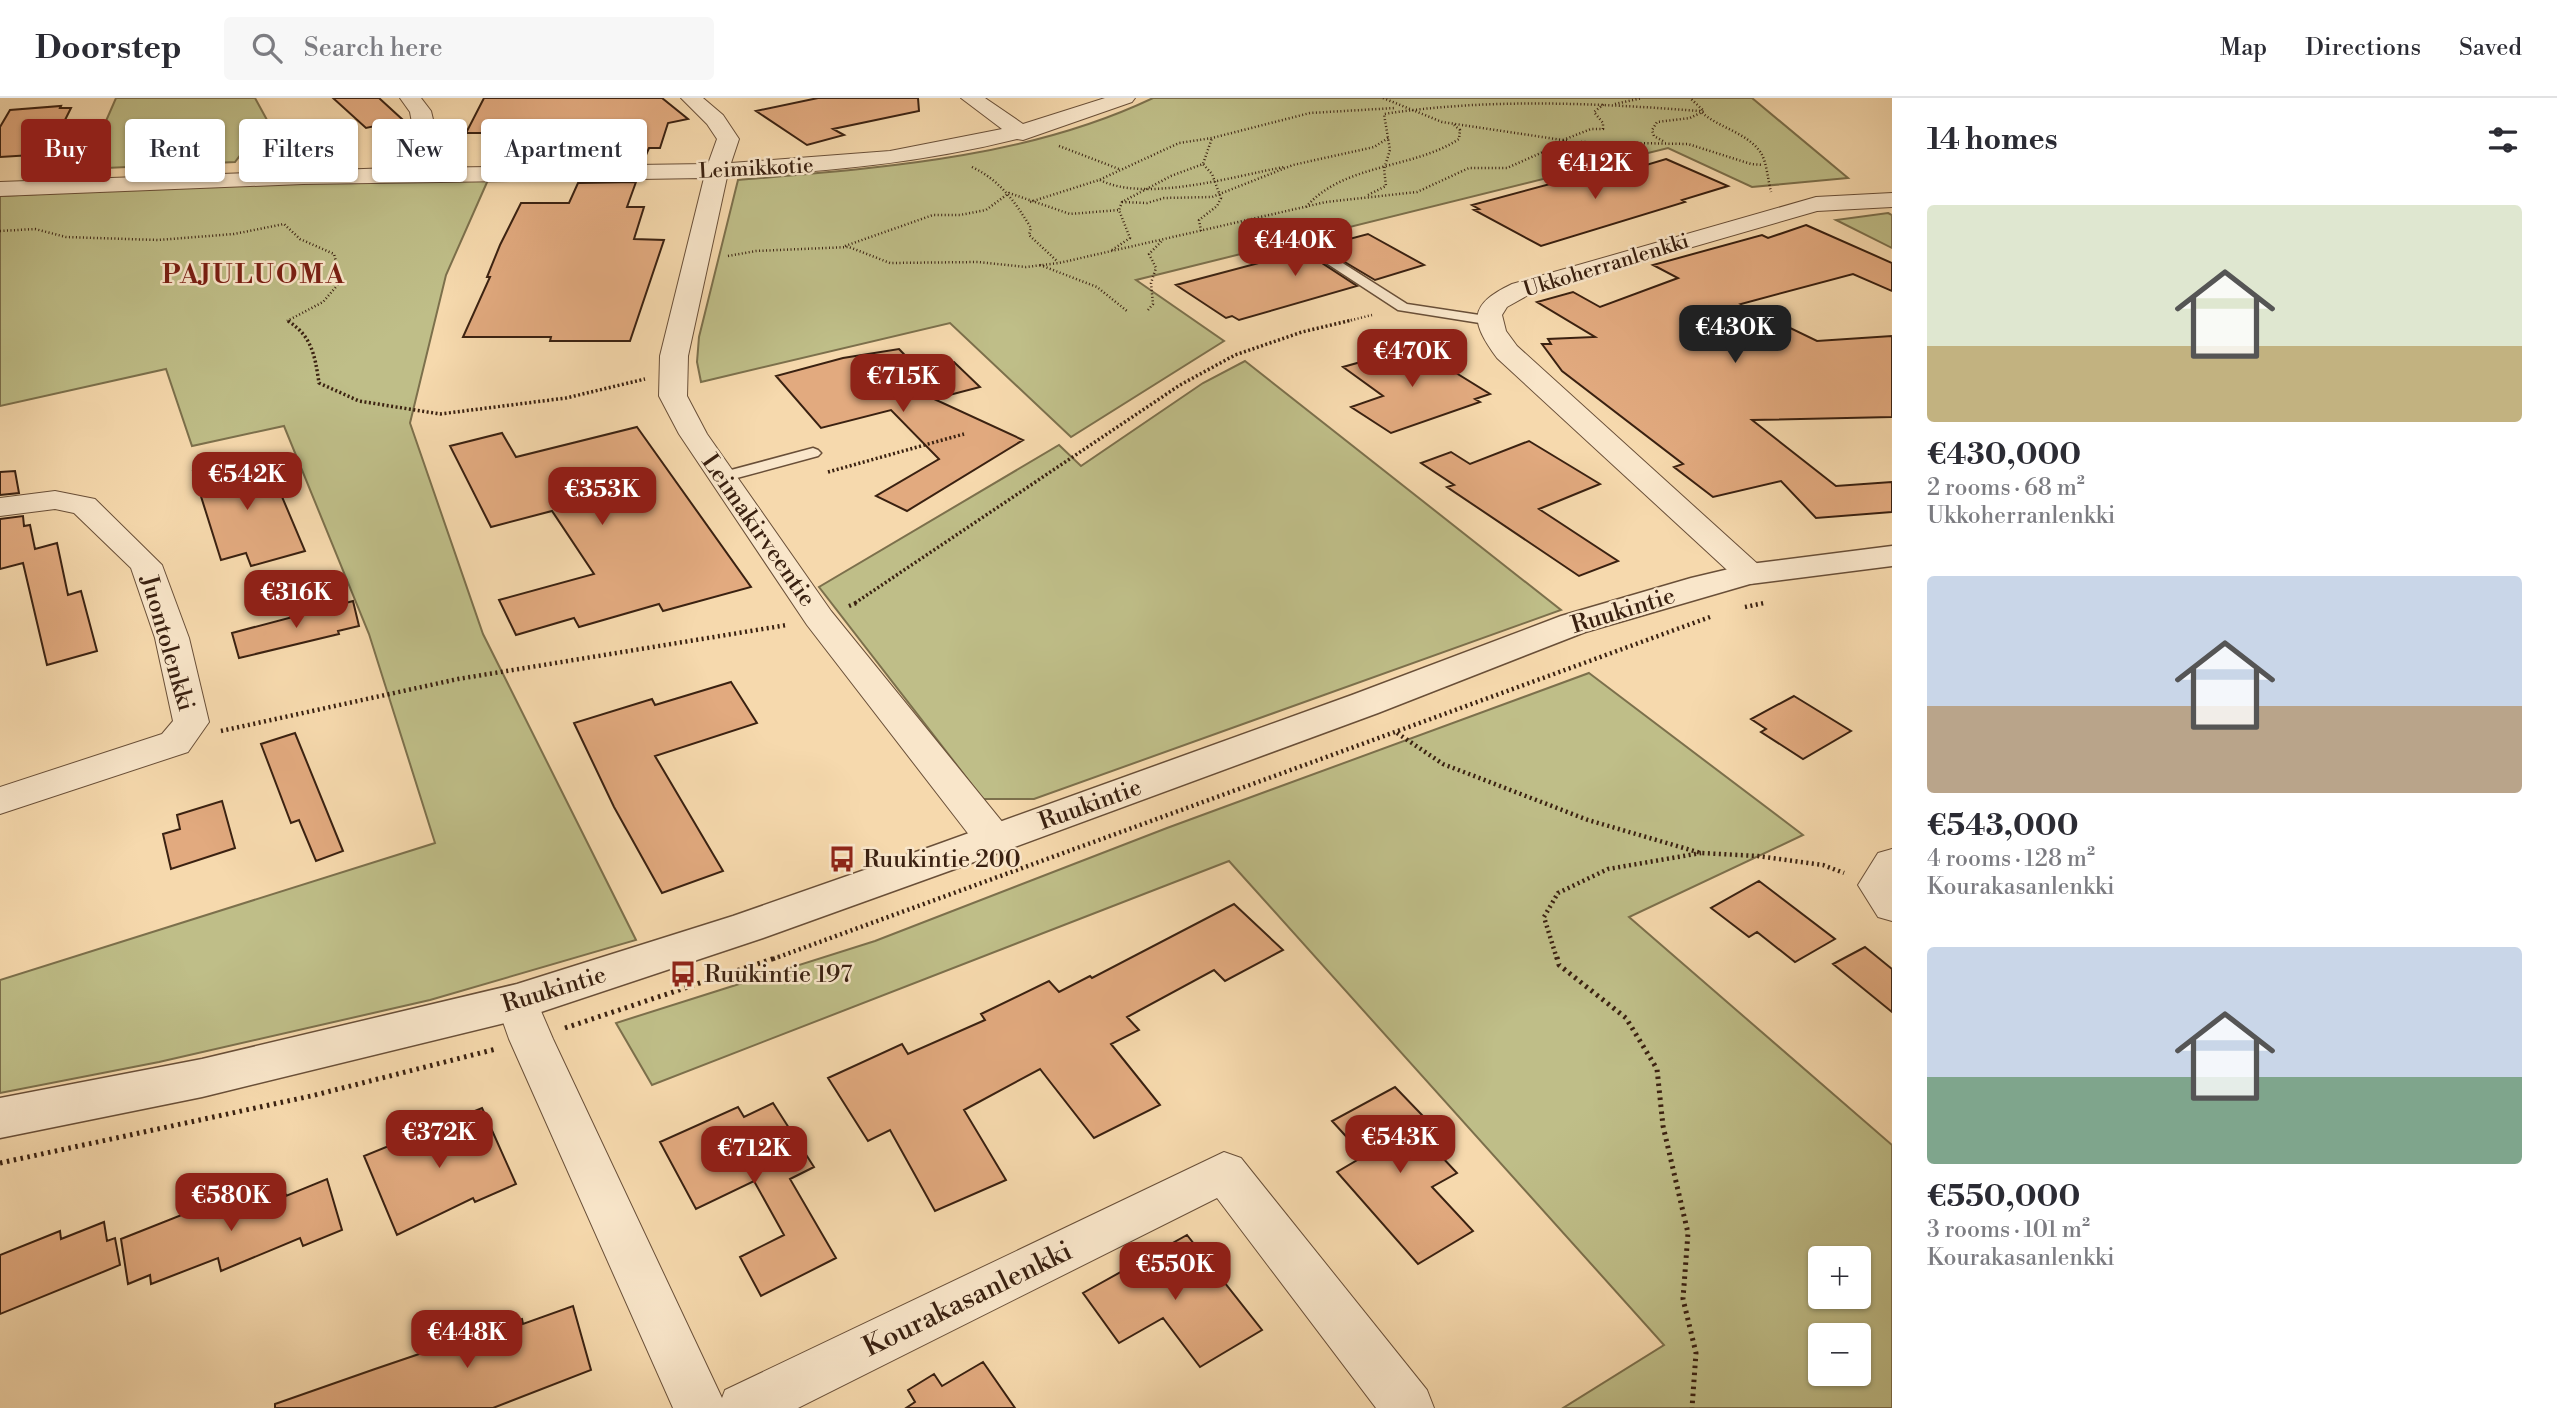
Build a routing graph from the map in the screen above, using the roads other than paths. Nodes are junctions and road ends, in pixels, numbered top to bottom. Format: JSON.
{"nodes":[{"id":1,"x":410,"y":98,"type":"edge"},
{"id":2,"x":691,"y":98,"type":"edge"},
{"id":3,"x":971,"y":98,"type":"edge"},
{"id":4,"x":1125,"y":98,"type":"edge"},
{"id":5,"x":422,"y":119,"type":"edge"},
{"id":6,"x":1029,"y":132,"type":"junction"},
{"id":7,"x":717,"y":171,"type":"junction"},
{"id":8,"x":467,"y":173,"type":"edge"},
{"id":9,"x":372,"y":175,"type":"edge"},
{"id":10,"x":0,"y":190,"type":"edge"},
{"id":11,"x":1892,"y":200,"type":"edge"},
{"id":12,"x":1322,"y":254,"type":"dead end"},
{"id":13,"x":1486,"y":320,"type":"junction"},
{"id":14,"x":813,"y":453,"type":"dead end"},
{"id":15,"x":722,"y":477,"type":"junction"},
{"id":16,"x":0,"y":507,"type":"edge"},
{"id":17,"x":1892,"y":555,"type":"edge"},
{"id":18,"x":1750,"y":575,"type":"junction"},
{"id":19,"x":0,"y":801,"type":"edge"},
{"id":20,"x":995,"y":839,"type":"junction"},
{"id":21,"x":517,"y":1002,"type":"junction"},
{"id":22,"x":0,"y":1118,"type":"edge"},
{"id":23,"x":700,"y":1408,"type":"edge"},
{"id":24,"x":744,"y":1408,"type":"edge"},
{"id":25,"x":1408,"y":1408,"type":"edge"}],
"edges":[{"from":1,"to":5,"type":"street"},
{"from":2,"to":7,"type":"street","name":"Leimakirveentie"},
{"from":3,"to":6,"type":"street"},
{"from":4,"to":6,"type":"street","name":"Leimikkotie"},
{"from":6,"to":7,"type":"street","name":"Leimikkotie"},
{"from":7,"to":8,"type":"street","name":"Leimikkotie"},
{"from":7,"to":15,"type":"street","name":"Leimakirveentie"},
{"from":9,"to":10,"type":"street","name":"Leimikkotie"},
{"from":11,"to":13,"type":"street","name":"Ukkoherranlenkki"},
{"from":12,"to":13,"type":"lane"},
{"from":13,"to":18,"type":"street"},
{"from":14,"to":15,"type":"lane"},
{"from":15,"to":20,"type":"street","name":"Leimakirveentie"},
{"from":16,"to":19,"type":"street","name":"Juontolenkki"},
{"from":17,"to":18,"type":"street","name":"Ruukintie"},
{"from":18,"to":20,"type":"street","name":"Ruukintie"},
{"from":20,"to":21,"type":"street","name":"Ruukintie"},
{"from":21,"to":22,"type":"street","name":"Ruukintie"},
{"from":21,"to":23,"type":"street"},
{"from":24,"to":25,"type":"street","name":"Kourakasanlenkki"}]}
